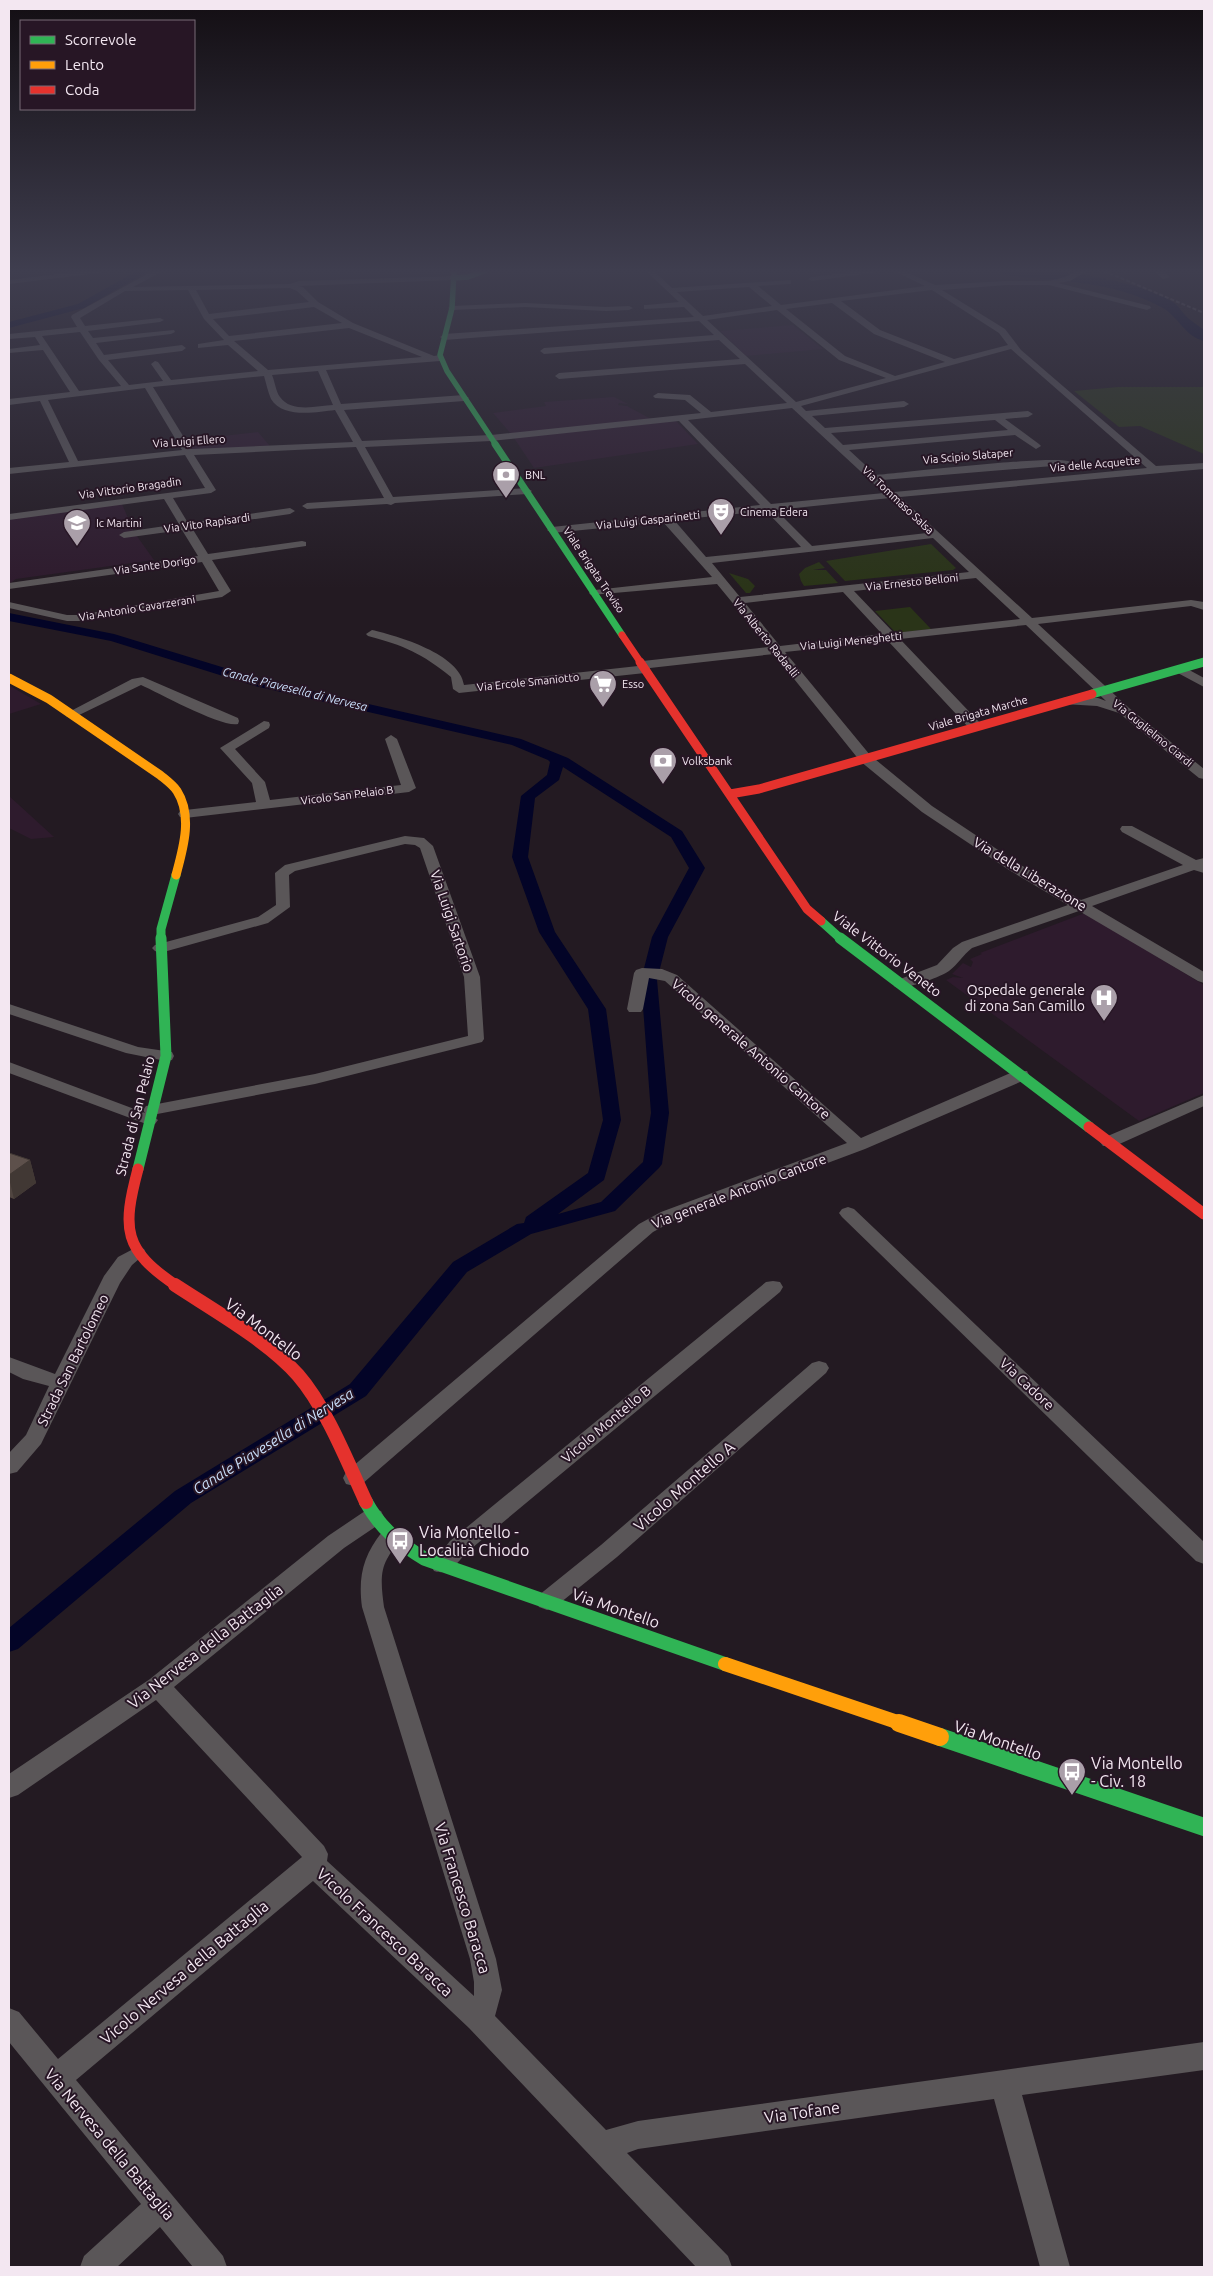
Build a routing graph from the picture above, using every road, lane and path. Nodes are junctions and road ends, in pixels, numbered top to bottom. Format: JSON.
{"nodes":[{"id":1,"x":65,"y":377,"type":"edge"},
{"id":2,"x":118,"y":377,"type":"edge"},
{"id":3,"x":165,"y":377,"type":"edge"},
{"id":4,"x":225,"y":377,"type":"edge"},
{"id":5,"x":267,"y":377,"type":"edge"},
{"id":6,"x":325,"y":377,"type":"edge"},
{"id":7,"x":452,"y":377,"type":"edge"},
{"id":8,"x":765,"y":377,"type":"edge"},
{"id":9,"x":896,"y":377,"type":"edge"},
{"id":10,"x":1049,"y":377,"type":"edge"},
{"id":11,"x":893,"y":378,"type":"joint"},
{"id":12,"x":169,"y":383,"type":"junction"},
{"id":13,"x":147,"y":385,"type":"junction"},
{"id":14,"x":127,"y":388,"type":"junction"},
{"id":15,"x":76,"y":394,"type":"junction"},
{"id":16,"x":658,"y":396,"type":"dead end"},
{"id":17,"x":43,"y":398,"type":"junction"},
{"id":18,"x":464,"y":398,"type":"junction"},
{"id":19,"x":9,"y":402,"type":"edge"},
{"id":20,"x":904,"y":404,"type":"dead end"},
{"id":21,"x":795,"y":405,"type":"junction"},
{"id":22,"x":338,"y":407,"type":"junction"},
{"id":23,"x":805,"y":414,"type":"junction"},
{"id":24,"x":1028,"y":414,"type":"dead end"},
{"id":25,"x":709,"y":415,"type":"junction"},
{"id":26,"x":997,"y":417,"type":"junction"},
{"id":27,"x":681,"y":418,"type":"junction"},
{"id":28,"x":823,"y":431,"type":"junction"},
{"id":29,"x":1017,"y":432,"type":"junction"},
{"id":30,"x":491,"y":438,"type":"junction"},
{"id":31,"x":359,"y":444,"type":"junction"},
{"id":32,"x":1036,"y":446,"type":"dead end"},
{"id":33,"x":842,"y":448,"type":"junction"},
{"id":34,"x":190,"y":452,"type":"junction"},
{"id":35,"x":1204,"y":459,"type":"edge"},
{"id":36,"x":1065,"y":462,"type":"dead end"},
{"id":37,"x":76,"y":464,"type":"junction"},
{"id":38,"x":1204,"y":465,"type":"edge"},
{"id":39,"x":1154,"y":469,"type":"junction"},
{"id":40,"x":9,"y":471,"type":"edge"},
{"id":41,"x":874,"y":478,"type":"junction"},
{"id":42,"x":527,"y":491,"type":"junction"},
{"id":43,"x":892,"y":495,"type":"junction"},
{"id":44,"x":167,"y":496,"type":"junction"},
{"id":45,"x":391,"y":502,"type":"junction"},
{"id":46,"x":307,"y":506,"type":"dead end"},
{"id":47,"x":770,"y":507,"type":"junction"},
{"id":48,"x":290,"y":511,"type":"dead end"},
{"id":49,"x":9,"y":517,"type":"edge"},
{"id":50,"x":666,"y":518,"type":"junction"},
{"id":51,"x":185,"y":526,"type":"junction"},
{"id":52,"x":552,"y":530,"type":"junction"},
{"id":53,"x":124,"y":534,"type":"dead end"},
{"id":54,"x":936,"y":534,"type":"junction"},
{"id":55,"x":302,"y":544,"type":"dead end"},
{"id":56,"x":810,"y":550,"type":"junction"},
{"id":57,"x":204,"y":558,"type":"junction"},
{"id":58,"x":704,"y":561,"type":"junction"},
{"id":59,"x":979,"y":574,"type":"junction"},
{"id":60,"x":720,"y":580,"type":"junction"},
{"id":61,"x":9,"y":586,"type":"edge"},
{"id":62,"x":846,"y":589,"type":"junction"},
{"id":63,"x":594,"y":593,"type":"junction"},
{"id":64,"x":736,"y":601,"type":"junction"},
{"id":65,"x":9,"y":605,"type":"edge"},
{"id":66,"x":1204,"y":607,"type":"edge"},
{"id":67,"x":1030,"y":621,"type":"junction"},
{"id":68,"x":372,"y":634,"type":"dead end"},
{"id":69,"x":891,"y":637,"type":"junction"},
{"id":70,"x":775,"y":650,"type":"junction"},
{"id":71,"x":1204,"y":662,"type":"edge"},
{"id":72,"x":644,"y":667,"type":"junction"},
{"id":73,"x":1180,"y":669,"type":"junction"},
{"id":74,"x":9,"y":678,"type":"edge"},
{"id":75,"x":1204,"y":682,"type":"edge"},
{"id":76,"x":1102,"y":691,"type":"junction"},
{"id":77,"x":1067,"y":701,"type":"junction"},
{"id":78,"x":1127,"y":713,"type":"junction"},
{"id":79,"x":72,"y":714,"type":"junction"},
{"id":80,"x":233,"y":721,"type":"dead end"},
{"id":81,"x":264,"y":726,"type":"dead end"},
{"id":82,"x":976,"y":727,"type":"junction"},
{"id":83,"x":391,"y":739,"type":"dead end"},
{"id":84,"x":865,"y":758,"type":"junction"},
{"id":85,"x":1204,"y":775,"type":"edge"},
{"id":86,"x":720,"y":778,"type":"junction"},
{"id":87,"x":759,"y":789,"type":"junction"},
{"id":88,"x":730,"y":794,"type":"junction"},
{"id":89,"x":264,"y":805,"type":"junction"},
{"id":90,"x":185,"y":814,"type":"junction"},
{"id":91,"x":1128,"y":830,"type":"dead end"},
{"id":92,"x":1201,"y":866,"type":"edge"},
{"id":93,"x":1082,"y":906,"type":"junction"},
{"id":94,"x":160,"y":948,"type":"junction"},
{"id":95,"x":1204,"y":978,"type":"edge"},
{"id":96,"x":901,"y":984,"type":"junction"},
{"id":97,"x":9,"y":1009,"type":"edge"},
{"id":98,"x":635,"y":1009,"type":"dead end"},
{"id":99,"x":166,"y":1056,"type":"junction"},
{"id":100,"x":9,"y":1067,"type":"edge"},
{"id":101,"x":1021,"y":1075,"type":"junction"},
{"id":102,"x":1204,"y":1100,"type":"edge"},
{"id":103,"x":150,"y":1115,"type":"junction"},
{"id":104,"x":1109,"y":1142,"type":"junction"},
{"id":105,"x":859,"y":1145,"type":"junction"},
{"id":106,"x":848,"y":1213,"type":"dead end"},
{"id":107,"x":1204,"y":1214,"type":"edge"},
{"id":108,"x":137,"y":1253,"type":"junction"},
{"id":109,"x":773,"y":1287,"type":"dead end"},
{"id":110,"x":9,"y":1364,"type":"edge"},
{"id":111,"x":819,"y":1368,"type":"dead end"},
{"id":112,"x":62,"y":1383,"type":"junction"},
{"id":113,"x":9,"y":1466,"type":"edge"},
{"id":114,"x":354,"y":1478,"type":"junction"},
{"id":115,"x":373,"y":1517,"type":"junction"},
{"id":116,"x":390,"y":1538,"type":"junction"},
{"id":117,"x":1204,"y":1555,"type":"edge"},
{"id":118,"x":442,"y":1565,"type":"junction"},
{"id":119,"x":547,"y":1602,"type":"junction"},
{"id":120,"x":158,"y":1686,"type":"junction"},
{"id":121,"x":9,"y":1787,"type":"edge"},
{"id":122,"x":1204,"y":1827,"type":"edge"},
{"id":123,"x":313,"y":1865,"type":"junction"},
{"id":124,"x":479,"y":2019,"type":"junction"},
{"id":125,"x":9,"y":2021,"type":"edge"},
{"id":126,"x":1204,"y":2056,"type":"edge"},
{"id":127,"x":56,"y":2079,"type":"junction"},
{"id":128,"x":1004,"y":2083,"type":"junction"},
{"id":129,"x":602,"y":2146,"type":"junction"},
{"id":130,"x":161,"y":2206,"type":"junction"},
{"id":131,"x":95,"y":2267,"type":"edge"},
{"id":132,"x":212,"y":2267,"type":"edge"},
{"id":133,"x":717,"y":2267,"type":"edge"},
{"id":134,"x":1055,"y":2267,"type":"edge"}],
"edges":[{"from":1,"to":15,"type":"street"},
{"from":2,"to":14,"type":"street"},
{"from":3,"to":12,"type":"street"},
{"from":4,"to":12,"type":"street"},
{"from":5,"to":22,"type":"street"},
{"from":6,"to":22,"type":"street"},
{"from":7,"to":18,"type":"main road","name":"Viale Brigata Treviso"},
{"from":8,"to":21,"type":"street","name":"Via Tommaso Salsa"},
{"from":9,"to":11,"type":"street","name":"Via Luigi Ellero"},
{"from":10,"to":39,"type":"street","name":"Via delle Acquette"},
{"from":11,"to":21,"type":"street","name":"Via Luigi Ellero"},
{"from":12,"to":13,"type":"street"},
{"from":13,"to":14,"type":"street"},
{"from":13,"to":34,"type":"street"},
{"from":14,"to":15,"type":"street"},
{"from":15,"to":17,"type":"street"},
{"from":16,"to":25,"type":"street"},
{"from":17,"to":19,"type":"street"},
{"from":17,"to":37,"type":"street"},
{"from":18,"to":22,"type":"street"},
{"from":18,"to":30,"type":"main road","name":"Viale Brigata Treviso"},
{"from":20,"to":23,"type":"street"},
{"from":21,"to":23,"type":"street","name":"Via Tommaso Salsa"},
{"from":21,"to":25,"type":"street","name":"Via Luigi Ellero"},
{"from":22,"to":31,"type":"street"},
{"from":23,"to":28,"type":"street","name":"Via Tommaso Salsa"},
{"from":24,"to":26,"type":"street"},
{"from":25,"to":27,"type":"street","name":"Via Luigi Ellero"},
{"from":26,"to":28,"type":"street"},
{"from":26,"to":29,"type":"street"},
{"from":27,"to":30,"type":"street","name":"Via Luigi Ellero"},
{"from":27,"to":47,"type":"street"},
{"from":28,"to":33,"type":"street","name":"Via Tommaso Salsa"},
{"from":29,"to":32,"type":"street"},
{"from":29,"to":33,"type":"street"},
{"from":30,"to":31,"type":"street","name":"Via Luigi Ellero"},
{"from":30,"to":42,"type":"main road","name":"Viale Brigata Treviso"},
{"from":31,"to":34,"type":"street","name":"Via Luigi Ellero"},
{"from":31,"to":45,"type":"street"},
{"from":33,"to":41,"type":"street","name":"Via Tommaso Salsa"},
{"from":34,"to":37,"type":"street","name":"Via Luigi Ellero"},
{"from":34,"to":44,"type":"street","name":"Via Vittorio Bragadin"},
{"from":35,"to":38,"type":"street"},
{"from":36,"to":41,"type":"street","name":"Via Scipio Slataper"},
{"from":37,"to":40,"type":"street","name":"Via Luigi Ellero"},
{"from":38,"to":39,"type":"street"},
{"from":39,"to":43,"type":"street","name":"Via delle Acquette"},
{"from":41,"to":43,"type":"street","name":"Via Tommaso Salsa"},
{"from":42,"to":45,"type":"street"},
{"from":42,"to":52,"type":"main road","name":"Viale Brigata Treviso"},
{"from":43,"to":47,"type":"street","name":"Via Luigi Gasparinetti"},
{"from":43,"to":54,"type":"street","name":"Via Tommaso Salsa"},
{"from":44,"to":49,"type":"street","name":"Via Vittorio Bragadin"},
{"from":44,"to":51,"type":"street"},
{"from":45,"to":46,"type":"street"},
{"from":47,"to":50,"type":"street","name":"Via Luigi Gasparinetti"},
{"from":47,"to":56,"type":"street"},
{"from":48,"to":51,"type":"street","name":"Via Vito Rapisardi"},
{"from":50,"to":52,"type":"street","name":"Via Luigi Gasparinetti"},
{"from":50,"to":58,"type":"street","name":"Via Alberto Radaelli"},
{"from":51,"to":53,"type":"street","name":"Via Vito Rapisardi"},
{"from":51,"to":57,"type":"street"},
{"from":52,"to":63,"type":"main road","name":"Viale Brigata Treviso"},
{"from":54,"to":56,"type":"street"},
{"from":54,"to":59,"type":"street","name":"Via Tommaso Salsa"},
{"from":55,"to":57,"type":"street","name":"Via Sante Dorigo"},
{"from":56,"to":58,"type":"street"},
{"from":57,"to":61,"type":"street","name":"Via Sante Dorigo"},
{"from":57,"to":65,"type":"street","name":"Via Antonio Cavarzerani"},
{"from":58,"to":60,"type":"street","name":"Via Alberto Radaelli"},
{"from":59,"to":62,"type":"street","name":"Via Ernesto Belloni"},
{"from":59,"to":67,"type":"street","name":"Via Tommaso Salsa"},
{"from":60,"to":63,"type":"street"},
{"from":60,"to":64,"type":"street","name":"Via Alberto Radaelli"},
{"from":62,"to":64,"type":"street","name":"Via Ernesto Belloni"},
{"from":62,"to":69,"type":"street"},
{"from":63,"to":72,"type":"main road","name":"Viale Brigata Treviso"},
{"from":64,"to":70,"type":"street","name":"Via Alberto Radaelli"},
{"from":66,"to":67,"type":"street","name":"Via Luigi Meneghetti"},
{"from":67,"to":69,"type":"street","name":"Via Luigi Meneghetti"},
{"from":67,"to":76,"type":"street","name":"Via Tommaso Salsa"},
{"from":68,"to":72,"type":"street","name":"Via Ercole Smaniotto"},
{"from":69,"to":70,"type":"street","name":"Via Luigi Meneghetti"},
{"from":69,"to":82,"type":"street"},
{"from":70,"to":72,"type":"street","name":"Via Luigi Meneghetti"},
{"from":70,"to":84,"type":"street","name":"Via Alberto Radaelli"},
{"from":71,"to":73,"type":"main road","name":"Viale Brigata Marche"},
{"from":72,"to":86,"type":"main road","name":"Viale Brigata Treviso"},
{"from":73,"to":75,"type":"street"},
{"from":73,"to":76,"type":"main road","name":"Viale Brigata Marche"},
{"from":74,"to":79,"type":"main road","name":"Strada di San Pelaio"},
{"from":76,"to":77,"type":"main road","name":"Viale Brigata Marche"},
{"from":76,"to":78,"type":"street","name":"Via Guglielmo Ciardi"},
{"from":77,"to":78,"type":"street"},
{"from":77,"to":82,"type":"main road","name":"Viale Brigata Marche"},
{"from":78,"to":85,"type":"street","name":"Via Guglielmo Ciardi"},
{"from":79,"to":80,"type":"street"},
{"from":79,"to":90,"type":"main road","name":"Strada di San Pelaio"},
{"from":81,"to":89,"type":"street"},
{"from":82,"to":84,"type":"main road","name":"Viale Brigata Marche"},
{"from":83,"to":89,"type":"street","name":"Vicolo San Pelaio B"},
{"from":84,"to":87,"type":"main road","name":"Viale Brigata Marche"},
{"from":84,"to":93,"type":"street","name":"Via della Liberazione"},
{"from":86,"to":87,"type":"main road"},
{"from":86,"to":88,"type":"main road","name":"Viale Brigata Treviso"},
{"from":87,"to":88,"type":"main road","name":"Viale Brigata Marche"},
{"from":88,"to":96,"type":"main road","name":"Viale Vittorio Veneto"},
{"from":89,"to":90,"type":"street","name":"Vicolo San Pelaio B"},
{"from":90,"to":94,"type":"main road","name":"Strada di San Pelaio"},
{"from":91,"to":92,"type":"street"},
{"from":92,"to":93,"type":"street"},
{"from":93,"to":95,"type":"street","name":"Via della Liberazione"},
{"from":93,"to":96,"type":"street"},
{"from":94,"to":99,"type":"main road","name":"Strada di San Pelaio"},
{"from":94,"to":103,"type":"street","name":"Via Luigi Sartorio"},
{"from":96,"to":101,"type":"main road","name":"Viale Vittorio Veneto"},
{"from":97,"to":99,"type":"street"},
{"from":98,"to":105,"type":"street","name":"Vicolo generale Antonio Cantore"},
{"from":99,"to":103,"type":"main road","name":"Strada di San Pelaio"},
{"from":100,"to":103,"type":"street"},
{"from":101,"to":104,"type":"main road","name":"Viale Vittorio Veneto"},
{"from":101,"to":105,"type":"street","name":"Via generale Antonio Cantore"},
{"from":102,"to":104,"type":"street"},
{"from":103,"to":108,"type":"main road","name":"Strada di San Pelaio"},
{"from":104,"to":107,"type":"main road","name":"Viale Vittorio Veneto"},
{"from":105,"to":114,"type":"street","name":"Via generale Antonio Cantore"},
{"from":106,"to":117,"type":"street","name":"Via Cadore"},
{"from":108,"to":112,"type":"street","name":"Strada San Bartolomeo"},
{"from":108,"to":114,"type":"main road","name":"Via Montello"},
{"from":109,"to":118,"type":"street","name":"Vicolo Montello B"},
{"from":110,"to":112,"type":"street"},
{"from":111,"to":119,"type":"street","name":"Vicolo Montello A"},
{"from":112,"to":113,"type":"street","name":"Strada San Bartolomeo"},
{"from":114,"to":115,"type":"main road","name":"Via Montello"},
{"from":115,"to":116,"type":"main road","name":"Via Montello"},
{"from":115,"to":120,"type":"street","name":"Via Nervesa della Battaglia"},
{"from":116,"to":118,"type":"main road","name":"Via Montello"},
{"from":116,"to":124,"type":"street","name":"Via Francesco Baracca"},
{"from":118,"to":119,"type":"main road","name":"Via Montello"},
{"from":119,"to":122,"type":"main road","name":"Via Montello"},
{"from":120,"to":121,"type":"street","name":"Via Nervesa della Battaglia"},
{"from":120,"to":123,"type":"street","name":"Vicolo Francesco Baracca"},
{"from":123,"to":124,"type":"street","name":"Vicolo Francesco Baracca"},
{"from":123,"to":127,"type":"street","name":"Vicolo Nervesa della Battaglia"},
{"from":124,"to":129,"type":"street"},
{"from":125,"to":127,"type":"street","name":"Via Nervesa della Battaglia"},
{"from":126,"to":128,"type":"street","name":"Via Tofane"},
{"from":127,"to":130,"type":"street","name":"Via Nervesa della Battaglia"},
{"from":128,"to":129,"type":"street","name":"Via Tofane"},
{"from":128,"to":134,"type":"street"},
{"from":129,"to":133,"type":"street"},
{"from":130,"to":131,"type":"street"},
{"from":130,"to":132,"type":"street","name":"Via Nervesa della Battaglia"}]}
